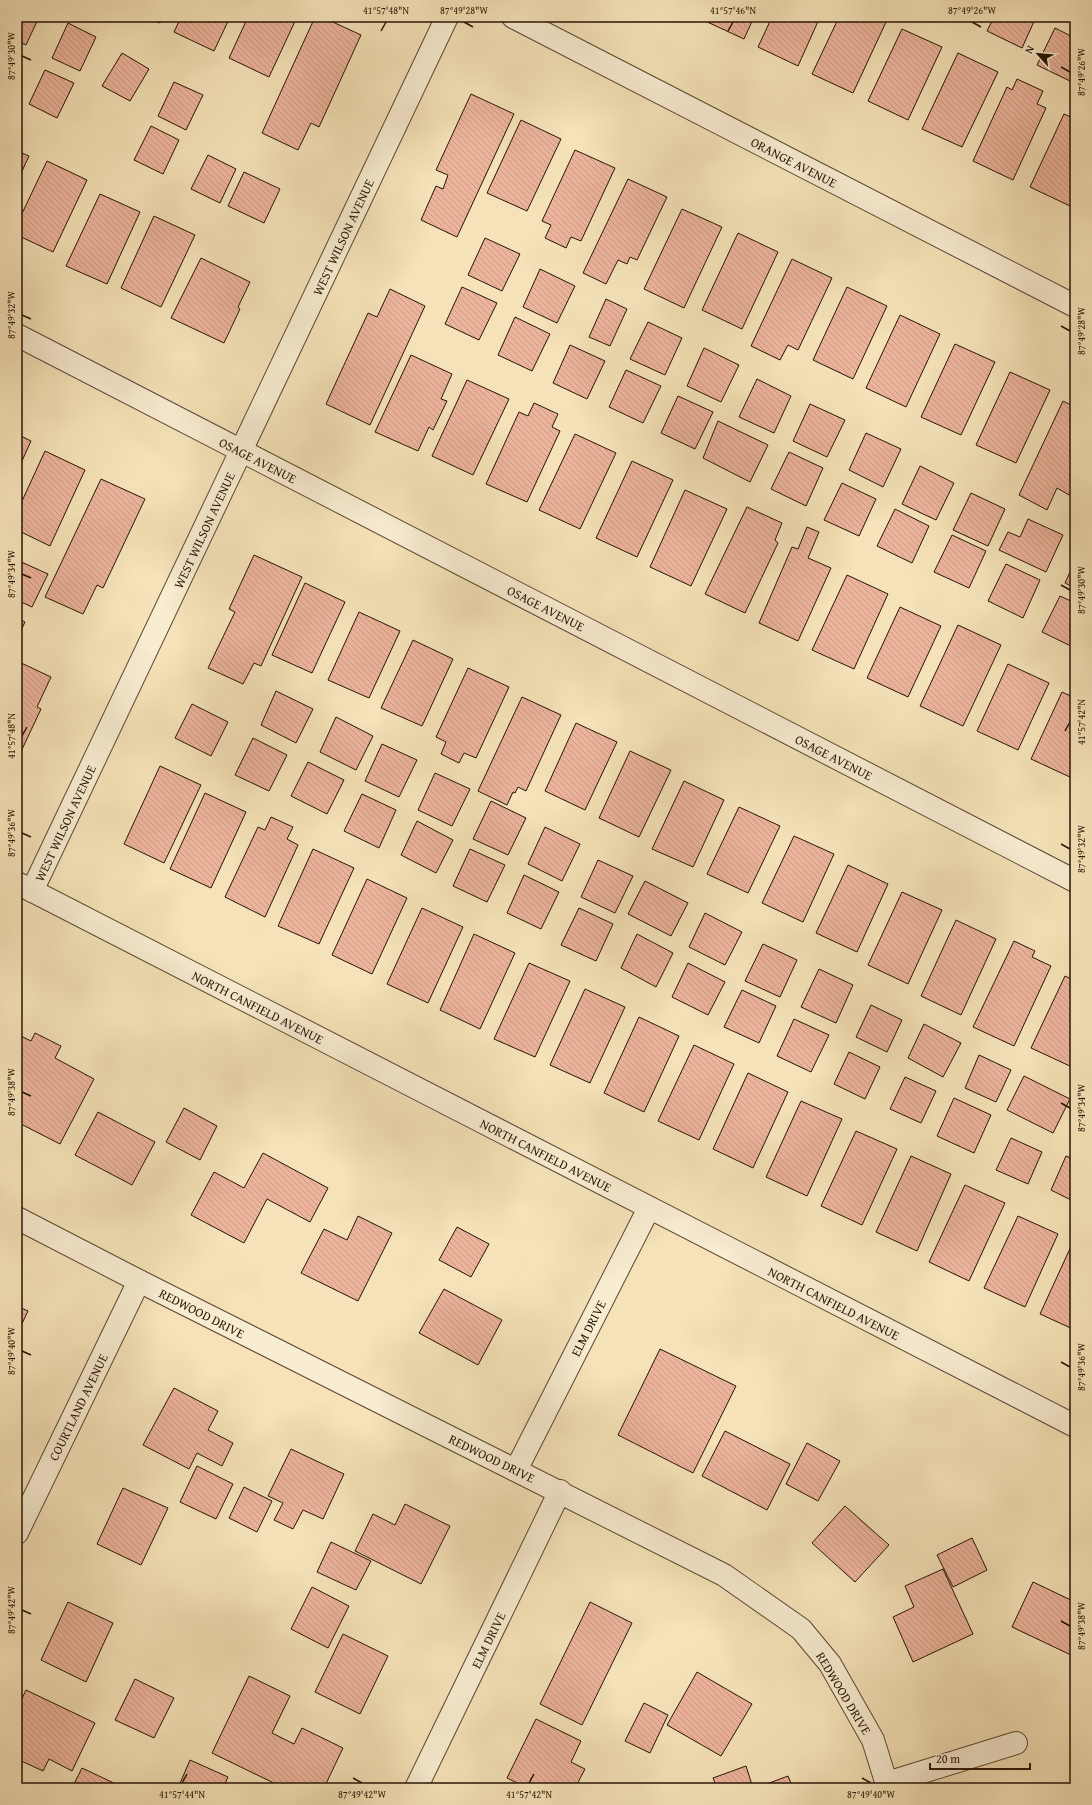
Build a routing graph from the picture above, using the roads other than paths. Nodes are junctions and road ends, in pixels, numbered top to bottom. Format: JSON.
{"nodes":[{"id":1,"x":447,"y":17,"type":"edge"},
{"id":2,"x":513,"y":17,"type":"edge"},
{"id":3,"x":1075,"y":306,"type":"edge"},
{"id":4,"x":17,"y":335,"type":"edge"},
{"id":5,"x":241,"y":451,"type":"junction"},
{"id":6,"x":1075,"y":881,"type":"edge"},
{"id":7,"x":25,"y":887,"type":"edge"},
{"id":8,"x":649,"y":1208,"type":"junction"},
{"id":9,"x":17,"y":1218,"type":"edge"},
{"id":10,"x":138,"y":1281,"type":"junction"},
{"id":11,"x":1075,"y":1426,"type":"edge"},
{"id":12,"x":516,"y":1470,"type":"junction"},
{"id":13,"x":560,"y":1491,"type":"junction"},
{"id":14,"x":17,"y":1533,"type":"edge"},
{"id":15,"x":1016,"y":1743,"type":"dead end"},
{"id":16,"x":887,"y":1786,"type":"edge"},
{"id":17,"x":416,"y":1788,"type":"edge"}],
"edges":[{"from":1,"to":5,"type":"street","name":"WEST WILSON AVENUE"},
{"from":2,"to":3,"type":"street","name":"ORANGE AVENUE"},
{"from":4,"to":5,"type":"street","name":"OSAGE AVENUE"},
{"from":5,"to":6,"type":"street","name":"OSAGE AVENUE"},
{"from":5,"to":7,"type":"street","name":"WEST WILSON AVENUE"},
{"from":7,"to":8,"type":"street","name":"NORTH CANFIELD AVENUE"},
{"from":8,"to":11,"type":"street","name":"NORTH CANFIELD AVENUE"},
{"from":8,"to":12,"type":"street","name":"ELM DRIVE"},
{"from":9,"to":10,"type":"street","name":"REDWOOD DRIVE"},
{"from":10,"to":12,"type":"street","name":"REDWOOD DRIVE"},
{"from":10,"to":14,"type":"street","name":"COURTLAND AVENUE"},
{"from":12,"to":13,"type":"street","name":"REDWOOD DRIVE"},
{"from":13,"to":16,"type":"street","name":"REDWOOD DRIVE"},
{"from":13,"to":17,"type":"street","name":"ELM DRIVE"},
{"from":15,"to":16,"type":"street","name":"REDWOOD DRIVE"}]}
